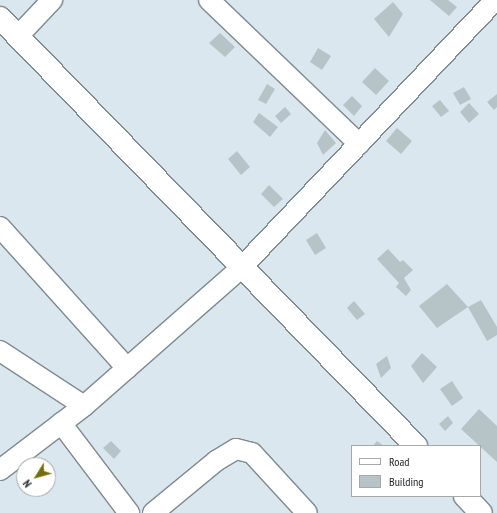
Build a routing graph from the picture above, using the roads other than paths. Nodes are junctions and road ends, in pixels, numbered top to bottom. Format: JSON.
{"nodes":[{"id":1,"x":52,"y":0,"type":"edge"},
{"id":2,"x":208,"y":0,"type":"edge"},
{"id":3,"x":495,"y":0,"type":"edge"},
{"id":4,"x":0,"y":18,"type":"edge"},
{"id":5,"x":18,"y":36,"type":"junction"},
{"id":6,"x":359,"y":144,"type":"junction"},
{"id":7,"x":0,"y":227,"type":"edge"},
{"id":8,"x":240,"y":268,"type":"junction"},
{"id":9,"x":0,"y":351,"type":"edge"},
{"id":10,"x":127,"y":368,"type":"junction"},
{"id":11,"x":84,"y":406,"type":"junction"},
{"id":12,"x":61,"y":423,"type":"junction"},
{"id":13,"x":415,"y":445,"type":"edge"},
{"id":14,"x":0,"y":470,"type":"edge"},
{"id":15,"x":466,"y":497,"type":"edge"},
{"id":16,"x":128,"y":513,"type":"edge"},
{"id":17,"x":153,"y":513,"type":"edge"},
{"id":18,"x":307,"y":513,"type":"edge"},
{"id":19,"x":481,"y":513,"type":"edge"}],
"edges":[{"from":1,"to":5,"type":"street"},
{"from":2,"to":6,"type":"street"},
{"from":3,"to":6,"type":"street"},
{"from":4,"to":5,"type":"main road"},
{"from":5,"to":8,"type":"main road"},
{"from":6,"to":8,"type":"street"},
{"from":7,"to":10,"type":"street"},
{"from":8,"to":10,"type":"street"},
{"from":8,"to":13,"type":"main road"},
{"from":9,"to":11,"type":"street"},
{"from":10,"to":11,"type":"street"},
{"from":11,"to":12,"type":"street"},
{"from":12,"to":14,"type":"street"},
{"from":12,"to":16,"type":"street"},
{"from":15,"to":19,"type":"main road"},
{"from":17,"to":18,"type":"street"}]}
